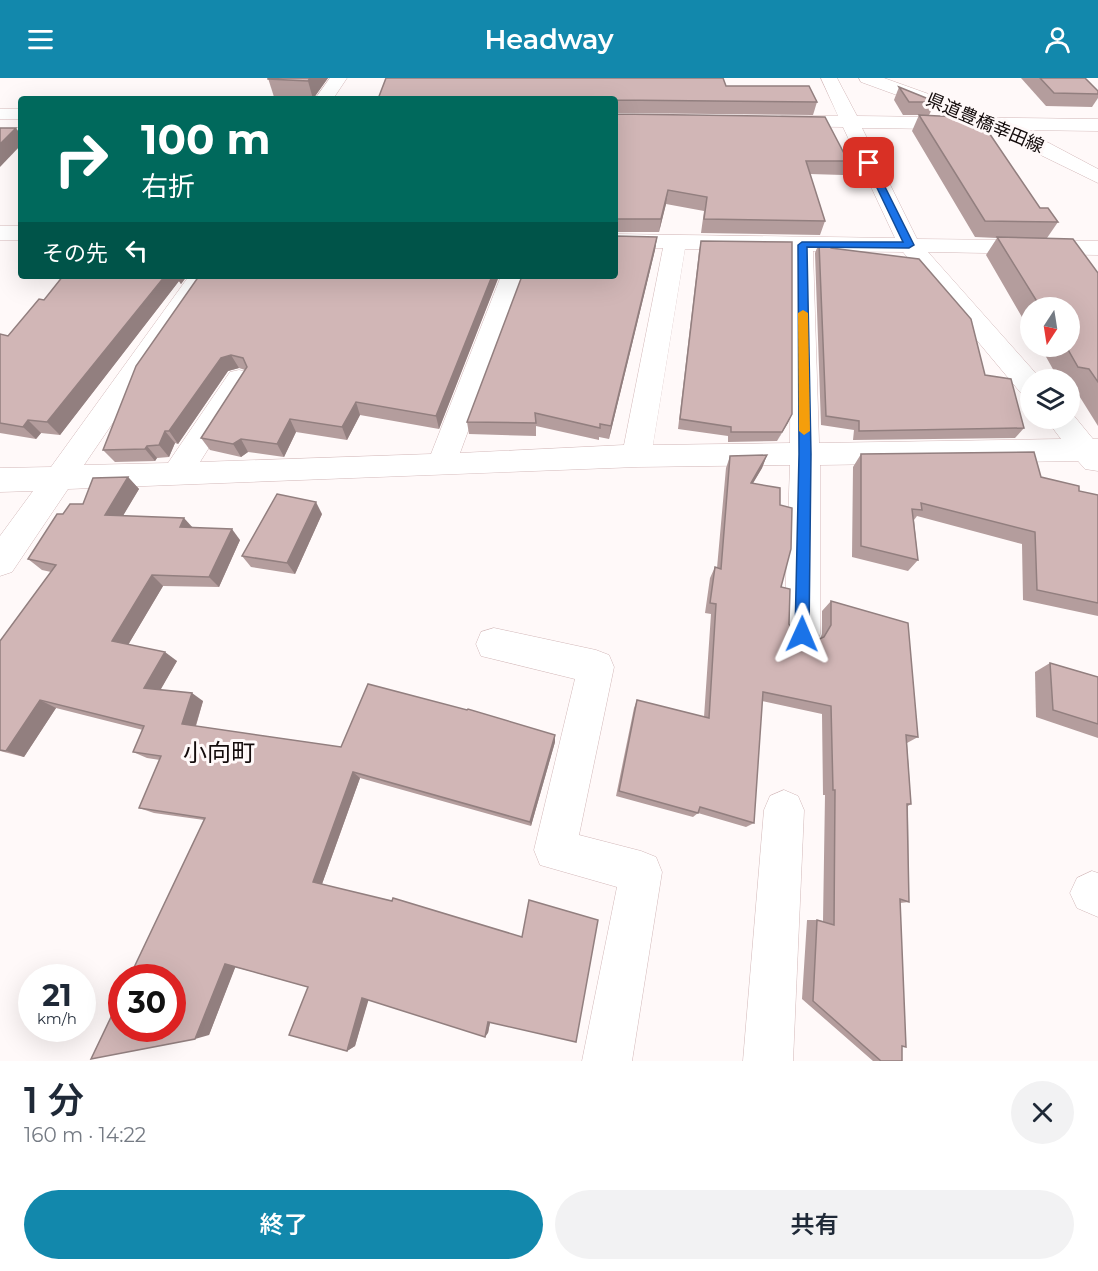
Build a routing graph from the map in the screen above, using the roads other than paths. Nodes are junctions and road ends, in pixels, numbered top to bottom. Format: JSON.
{"nodes":[{"id":1,"x":339,"y":78,"type":"edge"},
{"id":2,"x":829,"y":78,"type":"edge"},
{"id":3,"x":867,"y":78,"type":"edge"},
{"id":4,"x":326,"y":96,"type":"edge"},
{"id":5,"x":0,"y":114,"type":"edge"},
{"id":6,"x":18,"y":114,"type":"edge"},
{"id":7,"x":768,"y":121,"type":"edge"},
{"id":8,"x":850,"y":122,"type":"junction"},
{"id":9,"x":991,"y":123,"type":"junction"},
{"id":10,"x":1098,"y":125,"type":"edge"},
{"id":11,"x":1098,"y":177,"type":"edge"},
{"id":12,"x":0,"y":233,"type":"edge"},
{"id":13,"x":18,"y":233,"type":"edge"},
{"id":14,"x":618,"y":241,"type":"edge"},
{"id":15,"x":675,"y":243,"type":"junction"},
{"id":16,"x":802,"y":245,"type":"junction"},
{"id":17,"x":909,"y":245,"type":"junction"},
{"id":18,"x":1098,"y":248,"type":"edge"},
{"id":19,"x":199,"y":279,"type":"edge"},
{"id":20,"x":512,"y":279,"type":"edge"},
{"id":21,"x":1020,"y":373,"type":"edge"},
{"id":22,"x":239,"y":379,"type":"edge"},
{"id":23,"x":1069,"y":429,"type":"edge"},
{"id":24,"x":805,"y":454,"type":"junction"},
{"id":25,"x":1094,"y":455,"type":"edge"},
{"id":26,"x":638,"y":456,"type":"junction"},
{"id":27,"x":441,"y":465,"type":"junction"},
{"id":28,"x":176,"y":474,"type":"junction"},
{"id":29,"x":60,"y":478,"type":"junction"},
{"id":30,"x":0,"y":480,"type":"edge"},
{"id":31,"x":0,"y":561,"type":"edge"},
{"id":32,"x":802,"y":634,"type":"dead end"},
{"id":33,"x":494,"y":644,"type":"dead end"},
{"id":34,"x":784,"y":810,"type":"dead end"},
{"id":35,"x":607,"y":1061,"type":"edge"},
{"id":36,"x":768,"y":1061,"type":"edge"}],
"edges":[{"from":1,"to":4,"type":"street"},
{"from":2,"to":8,"type":"street"},
{"from":3,"to":9,"type":"street","name":"県道豊橋幸田線"},
{"from":5,"to":6,"type":"street"},
{"from":7,"to":8,"type":"street"},
{"from":8,"to":9,"type":"street"},
{"from":8,"to":17,"type":"street"},
{"from":9,"to":10,"type":"street"},
{"from":9,"to":11,"type":"street","name":"県道豊橋幸田線"},
{"from":12,"to":13,"type":"street"},
{"from":14,"to":15,"type":"street"},
{"from":15,"to":16,"type":"street"},
{"from":15,"to":26,"type":"street"},
{"from":16,"to":17,"type":"street"},
{"from":16,"to":24,"type":"street"},
{"from":17,"to":18,"type":"street"},
{"from":17,"to":21,"type":"street"},
{"from":19,"to":29,"type":"street"},
{"from":20,"to":27,"type":"street"},
{"from":22,"to":28,"type":"street"},
{"from":23,"to":25,"type":"street"},
{"from":24,"to":25,"type":"street"},
{"from":24,"to":26,"type":"street"},
{"from":24,"to":32,"type":"street"},
{"from":26,"to":27,"type":"street"},
{"from":27,"to":28,"type":"street"},
{"from":28,"to":29,"type":"street"},
{"from":29,"to":30,"type":"street"},
{"from":29,"to":31,"type":"street"},
{"from":33,"to":35,"type":"street"},
{"from":34,"to":36,"type":"street"}]}
